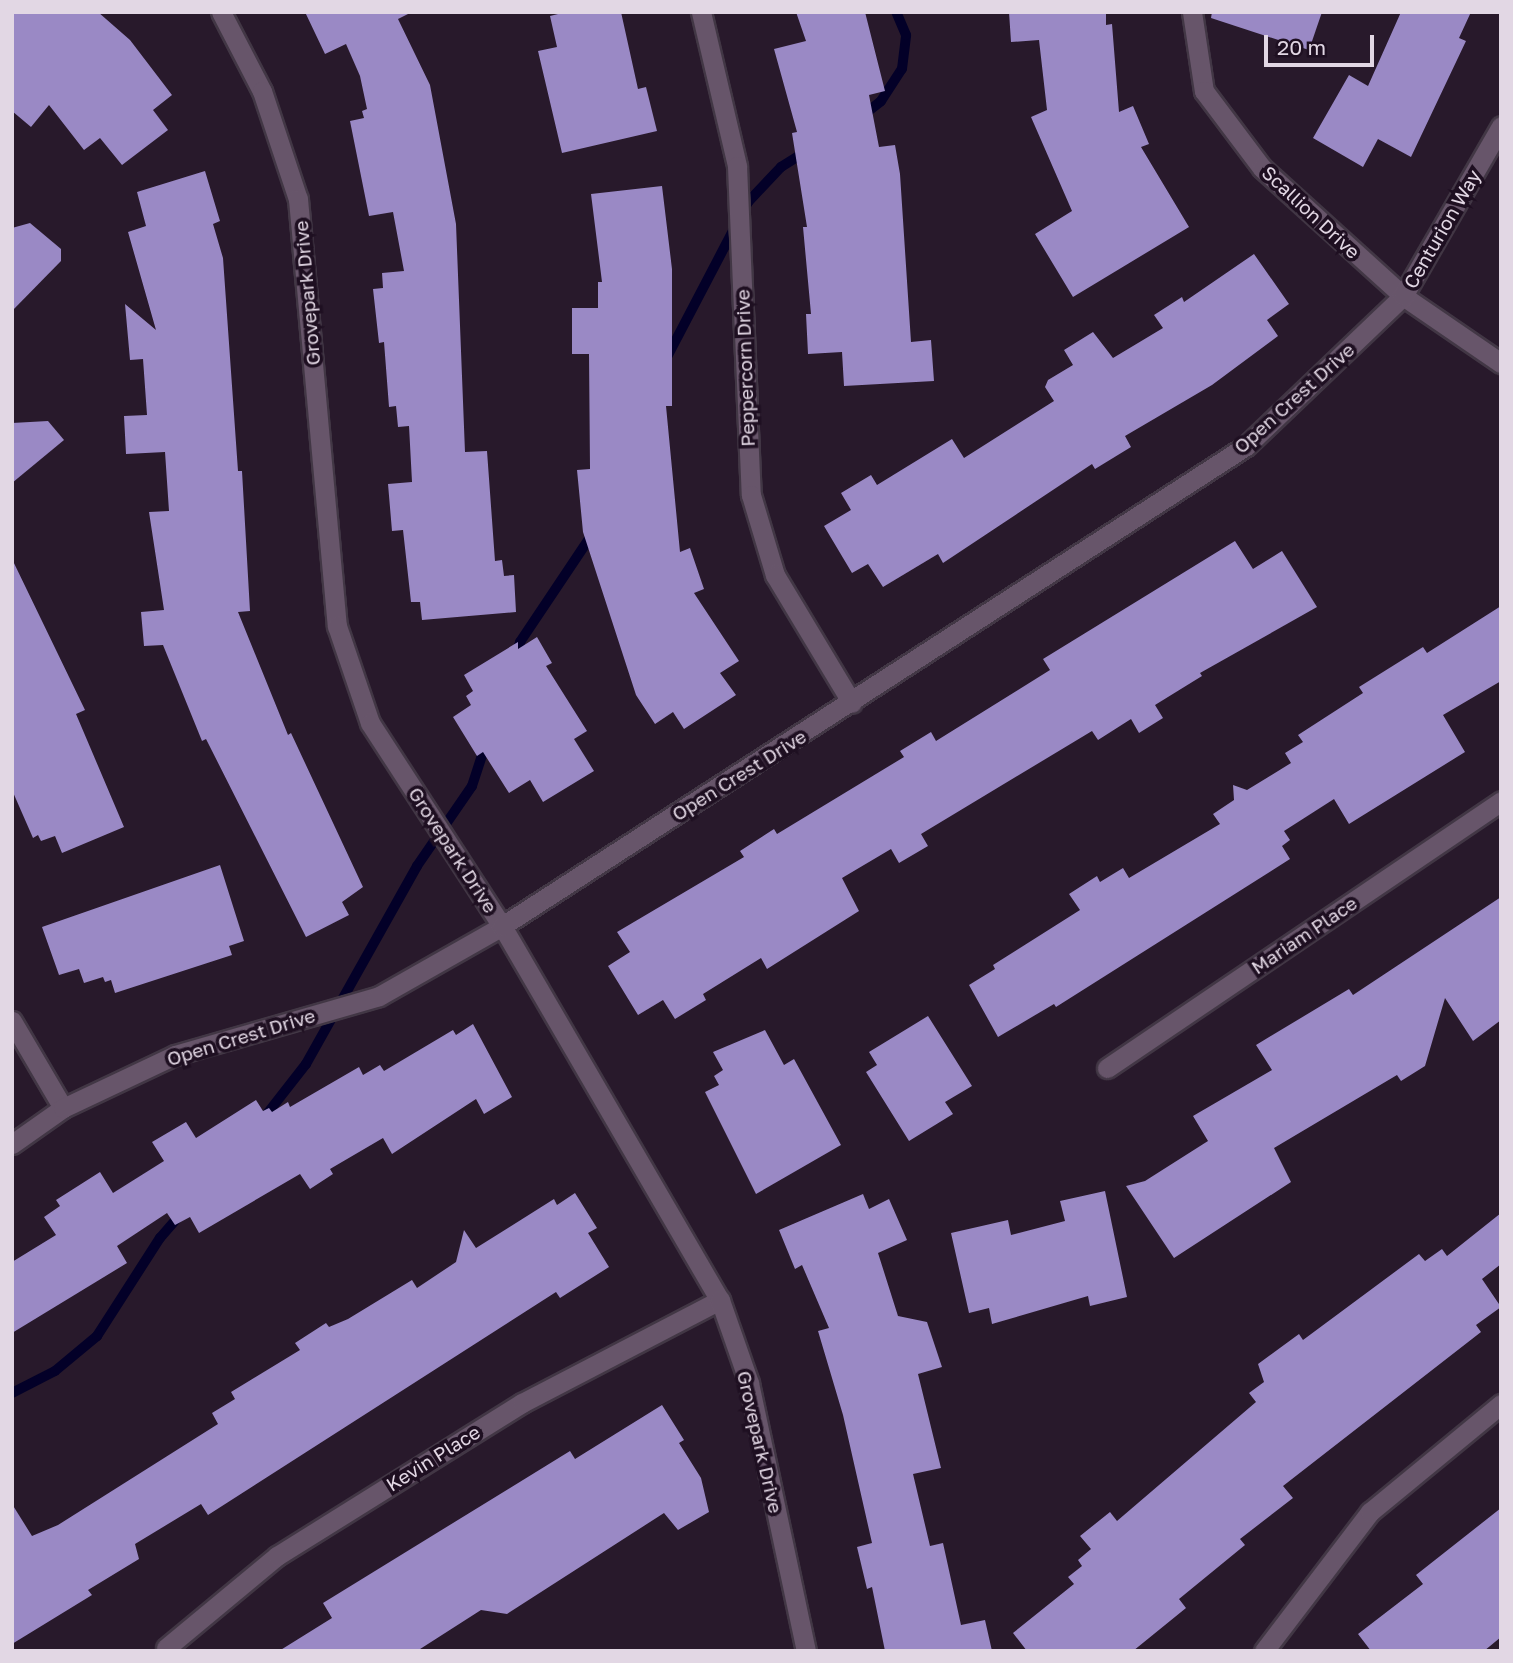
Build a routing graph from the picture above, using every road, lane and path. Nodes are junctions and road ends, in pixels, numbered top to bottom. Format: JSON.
{"nodes":[{"id":1,"x":221,"y":12,"type":"edge"},
{"id":2,"x":701,"y":12,"type":"edge"},
{"id":3,"x":1192,"y":12,"type":"edge"},
{"id":4,"x":1501,"y":126,"type":"edge"},
{"id":5,"x":1404,"y":296,"type":"junction"},
{"id":6,"x":1501,"y":363,"type":"edge"},
{"id":7,"x":852,"y":703,"type":"junction"},
{"id":8,"x":1501,"y":801,"type":"edge"},
{"id":9,"x":502,"y":926,"type":"junction"},
{"id":10,"x":12,"y":1021,"type":"edge"},
{"id":11,"x":1107,"y":1069,"type":"dead end"},
{"id":12,"x":63,"y":1108,"type":"junction"},
{"id":13,"x":12,"y":1144,"type":"edge"},
{"id":14,"x":720,"y":1300,"type":"junction"},
{"id":15,"x":1501,"y":1404,"type":"edge"},
{"id":16,"x":166,"y":1648,"type":"dead end"},
{"id":17,"x":806,"y":1651,"type":"edge"},
{"id":18,"x":1264,"y":1651,"type":"edge"}],
"edges":[{"from":1,"to":9,"type":"street","name":"Grovepark Drive"},
{"from":2,"to":7,"type":"street","name":"Peppercorn Drive"},
{"from":3,"to":5,"type":"street","name":"Scallion Drive"},
{"from":4,"to":5,"type":"street","name":"Centurion Way"},
{"from":5,"to":6,"type":"street","name":"Scallion Drive"},
{"from":5,"to":7,"type":"street","name":"Open Crest Drive"},
{"from":7,"to":9,"type":"street","name":"Open Crest Drive"},
{"from":8,"to":11,"type":"street","name":"Mariam Place"},
{"from":9,"to":12,"type":"street","name":"Open Crest Drive"},
{"from":9,"to":14,"type":"street","name":"Grovepark Drive"},
{"from":10,"to":12,"type":"street"},
{"from":12,"to":13,"type":"street","name":"Open Crest Drive"},
{"from":14,"to":16,"type":"street","name":"Kevin Place"},
{"from":14,"to":17,"type":"street","name":"Grovepark Drive"},
{"from":15,"to":18,"type":"street"}]}
